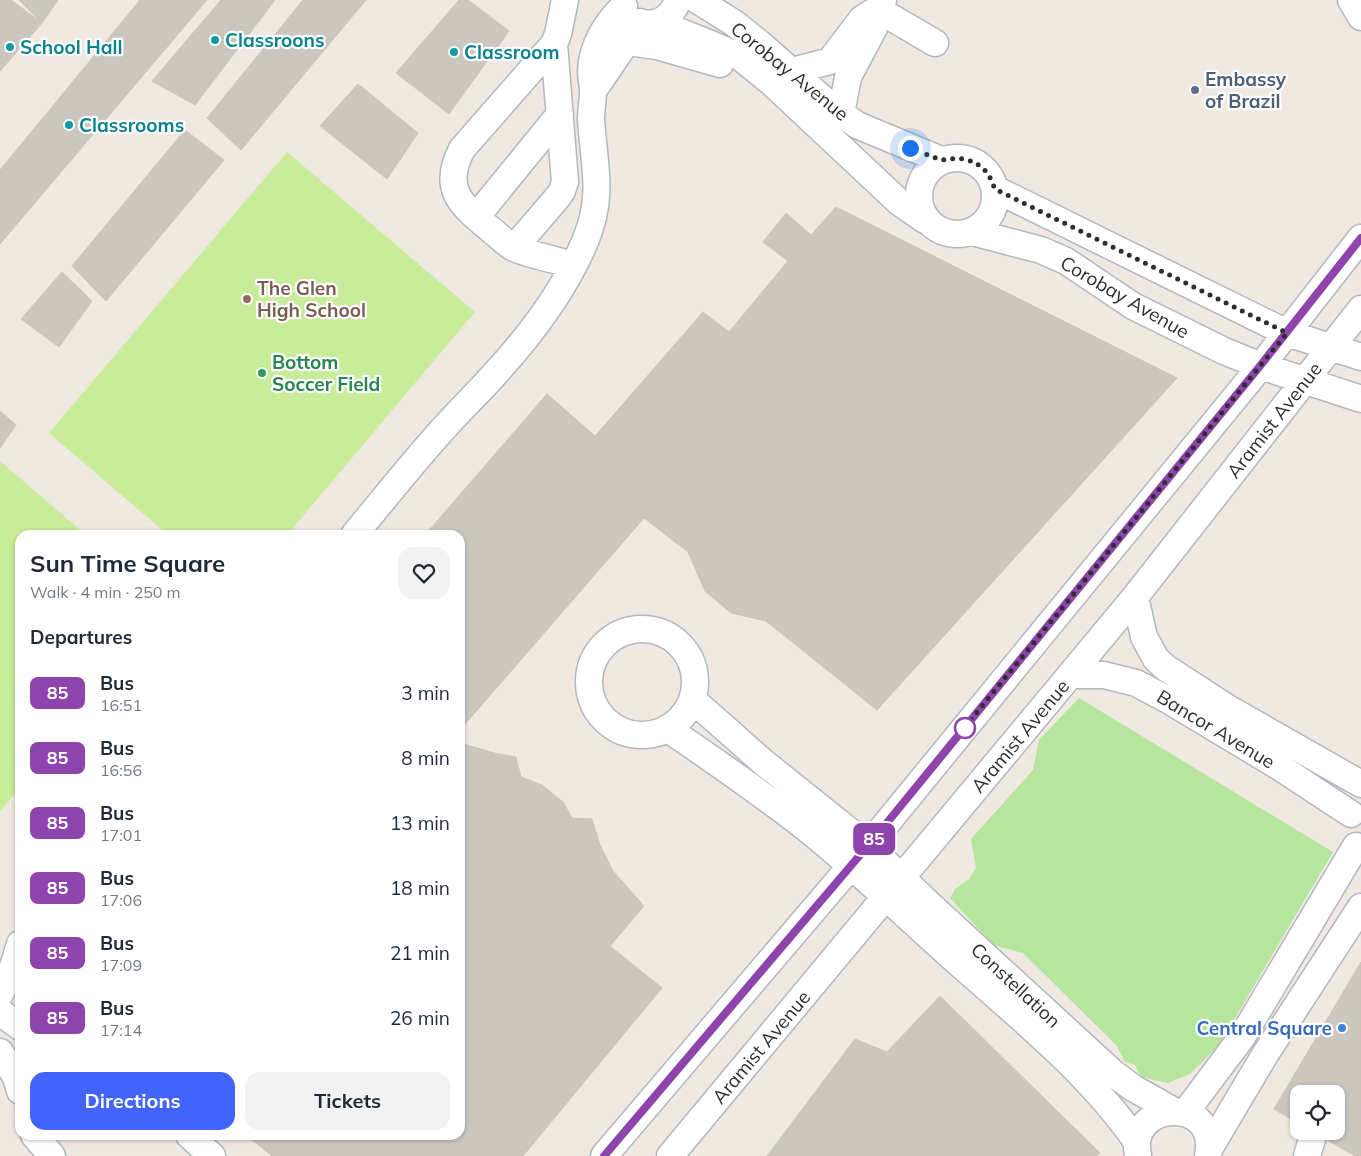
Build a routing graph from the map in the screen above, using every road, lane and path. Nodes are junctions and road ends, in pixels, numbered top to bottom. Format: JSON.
{"nodes":[{"id":1,"x":565,"y":0,"type":"edge"},
{"id":2,"x":678,"y":0,"type":"edge"},
{"id":3,"x":696,"y":0,"type":"edge"},
{"id":4,"x":1351,"y":0,"type":"edge"},
{"id":5,"x":880,"y":4,"type":"edge"},
{"id":6,"x":630,"y":14,"type":"edge"},
{"id":7,"x":1361,"y":18,"type":"edge"},
{"id":8,"x":554,"y":44,"type":"junction"},
{"id":9,"x":935,"y":44,"type":"dead end"},
{"id":10,"x":792,"y":70,"type":"junction"},
{"id":11,"x":766,"y":78,"type":"junction"},
{"id":12,"x":593,"y":91,"type":"junction"},
{"id":13,"x":560,"y":114,"type":"junction"},
{"id":14,"x":841,"y":114,"type":"junction"},
{"id":15,"x":941,"y":160,"type":"junction"},
{"id":16,"x":995,"y":189,"type":"junction"},
{"id":17,"x":476,"y":218,"type":"junction"},
{"id":18,"x":926,"y":220,"type":"junction"},
{"id":19,"x":972,"y":232,"type":"junction"},
{"id":20,"x":1361,"y":238,"type":"edge"},
{"id":21,"x":514,"y":248,"type":"junction"},
{"id":22,"x":574,"y":265,"type":"junction"},
{"id":23,"x":1361,"y":309,"type":"edge"},
{"id":24,"x":1287,"y":333,"type":"junction"},
{"id":25,"x":1332,"y":348,"type":"junction"},
{"id":26,"x":1361,"y":357,"type":"edge"},
{"id":27,"x":1260,"y":366,"type":"junction"},
{"id":28,"x":1305,"y":380,"type":"junction"},
{"id":29,"x":1361,"y":398,"type":"edge"},
{"id":30,"x":358,"y":530,"type":"edge"},
{"id":31,"x":1135,"y":597,"type":"junction"},
{"id":32,"x":1070,"y":675,"type":"junction"},
{"id":33,"x":693,"y":700,"type":"junction"},
{"id":34,"x":668,"y":729,"type":"junction"},
{"id":35,"x":763,"y":762,"type":"junction"},
{"id":36,"x":747,"y":783,"type":"junction"},
{"id":37,"x":1361,"y":784,"type":"edge"},
{"id":38,"x":1356,"y":806,"type":"edge"},
{"id":39,"x":868,"y":846,"type":"junction"},
{"id":40,"x":1359,"y":848,"type":"edge"},
{"id":41,"x":850,"y":867,"type":"junction"},
{"id":42,"x":902,"y":879,"type":"junction"},
{"id":43,"x":886,"y":898,"type":"junction"},
{"id":44,"x":1361,"y":906,"type":"edge"},
{"id":45,"x":15,"y":943,"type":"edge"},
{"id":46,"x":0,"y":960,"type":"edge"},
{"id":47,"x":15,"y":960,"type":"edge"},
{"id":48,"x":0,"y":994,"type":"edge"},
{"id":49,"x":0,"y":1012,"type":"edge"},
{"id":50,"x":15,"y":1023,"type":"edge"},
{"id":51,"x":0,"y":1052,"type":"edge"},
{"id":52,"x":15,"y":1078,"type":"edge"},
{"id":53,"x":1179,"y":1112,"type":"junction"},
{"id":54,"x":38,"y":1140,"type":"edge"},
{"id":55,"x":194,"y":1140,"type":"edge"},
{"id":56,"x":1138,"y":1149,"type":"edge"},
{"id":57,"x":1209,"y":1153,"type":"edge"},
{"id":58,"x":52,"y":1156,"type":"edge"},
{"id":59,"x":212,"y":1156,"type":"edge"},
{"id":60,"x":604,"y":1156,"type":"edge"},
{"id":61,"x":670,"y":1156,"type":"edge"}],
"edges":[{"from":1,"to":8,"type":"street"},
{"from":2,"to":6,"type":"street"},
{"from":3,"to":10,"type":"street","name":"Corobay Avenue"},
{"from":4,"to":7,"type":"street"},
{"from":5,"to":9,"type":"street"},
{"from":5,"to":10,"type":"street"},
{"from":5,"to":14,"type":"street"},
{"from":6,"to":11,"type":"street","name":"Corobay Avenue"},
{"from":6,"to":11,"type":"street"},
{"from":6,"to":12,"type":"street"},
{"from":6,"to":12,"type":"street"},
{"from":8,"to":13,"type":"street"},
{"from":8,"to":17,"type":"street"},
{"from":10,"to":14,"type":"street","name":"Corobay Avenue"},
{"from":11,"to":18,"type":"street","name":"Corobay Avenue"},
{"from":12,"to":22,"type":"street"},
{"from":13,"to":17,"type":"street"},
{"from":13,"to":21,"type":"street"},
{"from":14,"to":15,"type":"street","name":"Corobay Avenue"},
{"from":15,"to":16,"type":"street","name":"Corobay Avenue"},
{"from":15,"to":18,"type":"street"},
{"from":16,"to":19,"type":"street"},
{"from":16,"to":24,"type":"street","name":"Corobay Avenue"},
{"from":17,"to":21,"type":"street"},
{"from":18,"to":19,"type":"street","name":"Corobay Avenue"},
{"from":19,"to":27,"type":"street","name":"Corobay Avenue"},
{"from":20,"to":24,"type":"street"},
{"from":21,"to":22,"type":"street"},
{"from":22,"to":30,"type":"street"},
{"from":23,"to":25,"type":"street","name":"Aramist Avenue"},
{"from":24,"to":25,"type":"street","name":"Corobay Avenue"},
{"from":24,"to":27,"type":"street"},
{"from":25,"to":26,"type":"street","name":"Corobay Avenue"},
{"from":25,"to":28,"type":"street","name":"Aramist Avenue"},
{"from":27,"to":28,"type":"street","name":"Corobay Avenue"},
{"from":27,"to":39,"type":"street"},
{"from":28,"to":29,"type":"street","name":"Corobay Avenue"},
{"from":28,"to":31,"type":"street","name":"Aramist Avenue"},
{"from":31,"to":32,"type":"street","name":"Aramist Avenue"},
{"from":31,"to":37,"type":"street","name":"Bancor Avenue"},
{"from":32,"to":38,"type":"street","name":"Bancor Avenue"},
{"from":32,"to":42,"type":"street","name":"Aramist Avenue"},
{"from":33,"to":34,"type":"street"},
{"from":33,"to":34,"type":"street"},
{"from":33,"to":35,"type":"street","name":"Constellation"},
{"from":34,"to":36,"type":"street","name":"Constellation"},
{"from":35,"to":36,"type":"street"},
{"from":35,"to":39,"type":"street","name":"Constellation"},
{"from":36,"to":41,"type":"street","name":"Constellation"},
{"from":38,"to":40,"type":"street"},
{"from":39,"to":41,"type":"street"},
{"from":39,"to":42,"type":"street","name":"Constellation"},
{"from":40,"to":53,"type":"street"},
{"from":41,"to":43,"type":"street","name":"Constellation"},
{"from":41,"to":60,"type":"street"},
{"from":42,"to":43,"type":"street","name":"Aramist Avenue"},
{"from":42,"to":53,"type":"street","name":"Constellation"},
{"from":43,"to":56,"type":"street","name":"Constellation"},
{"from":43,"to":61,"type":"street","name":"Aramist Avenue"},
{"from":44,"to":57,"type":"street"},
{"from":45,"to":46,"type":"street"},
{"from":47,"to":48,"type":"street"},
{"from":49,"to":50,"type":"street"},
{"from":51,"to":52,"type":"street"},
{"from":53,"to":56,"type":"street"},
{"from":53,"to":57,"type":"street","name":"Constellation"},
{"from":54,"to":58,"type":"street"},
{"from":55,"to":59,"type":"street"}]}
